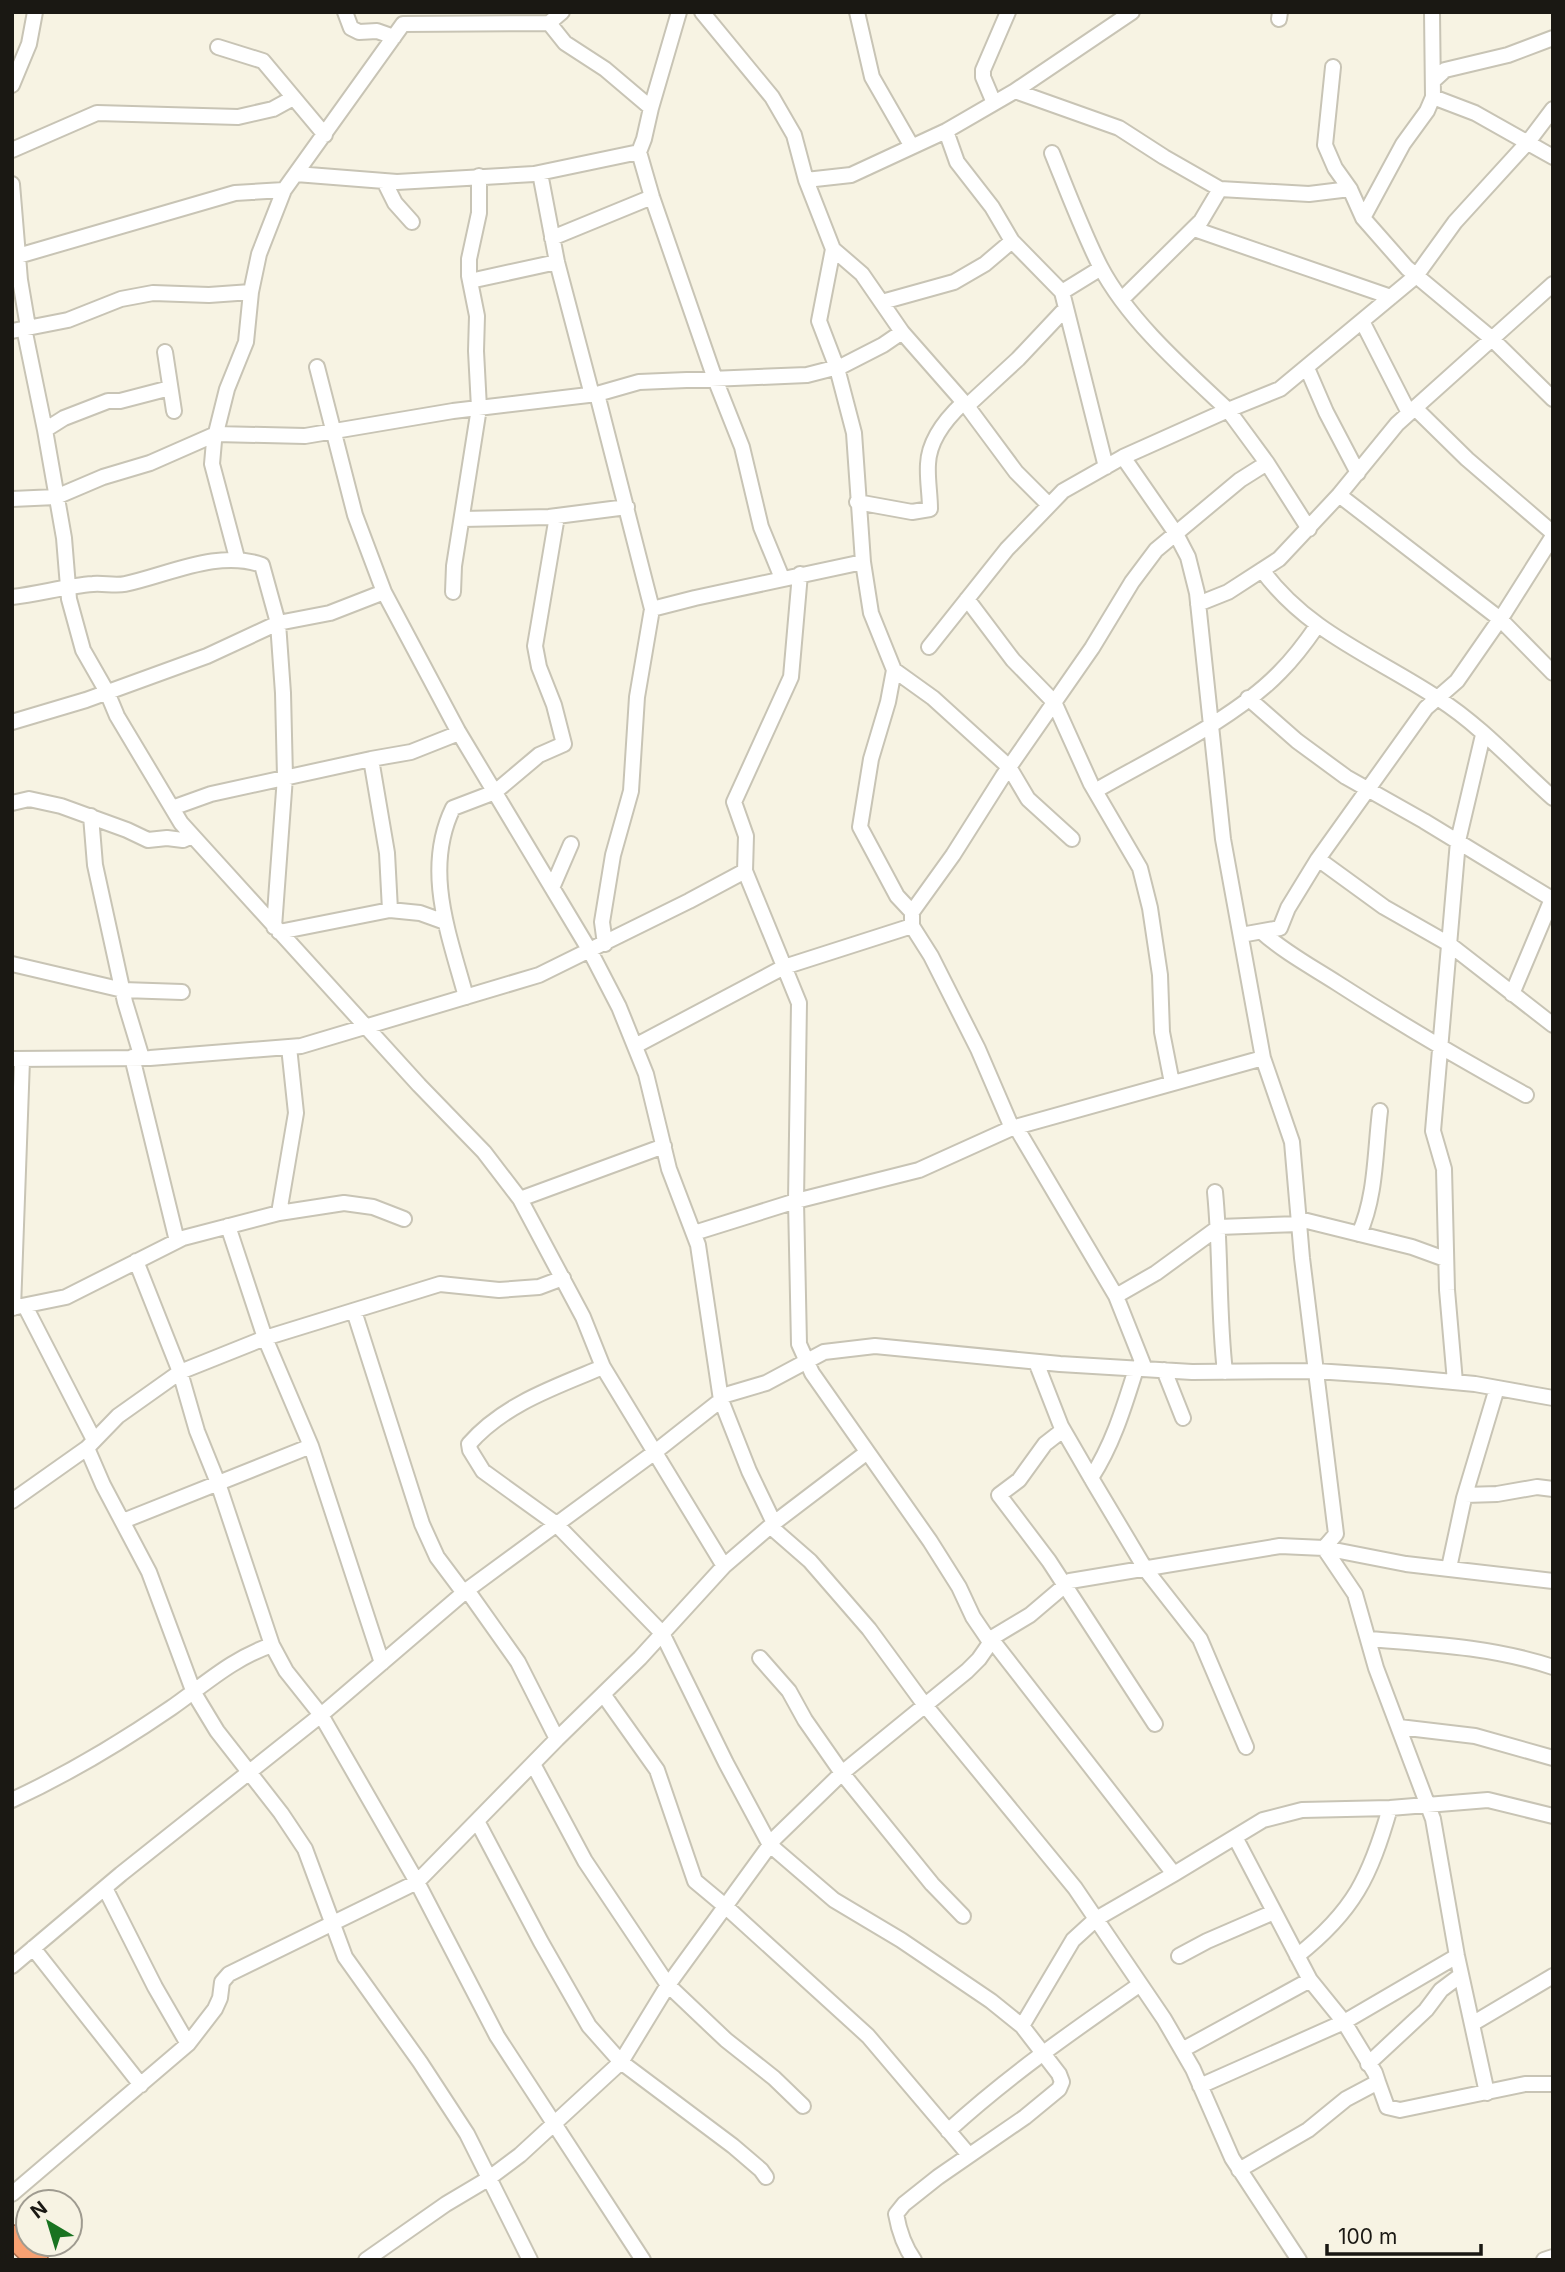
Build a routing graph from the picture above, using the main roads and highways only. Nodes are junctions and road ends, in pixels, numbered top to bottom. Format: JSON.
{"nodes":[{"id":1,"x":12,"y":2236,"type":"edge"},
{"id":2,"x":37,"y":2260,"type":"edge"}],
"edges":[{"from":1,"to":2,"type":"highway"}]}
